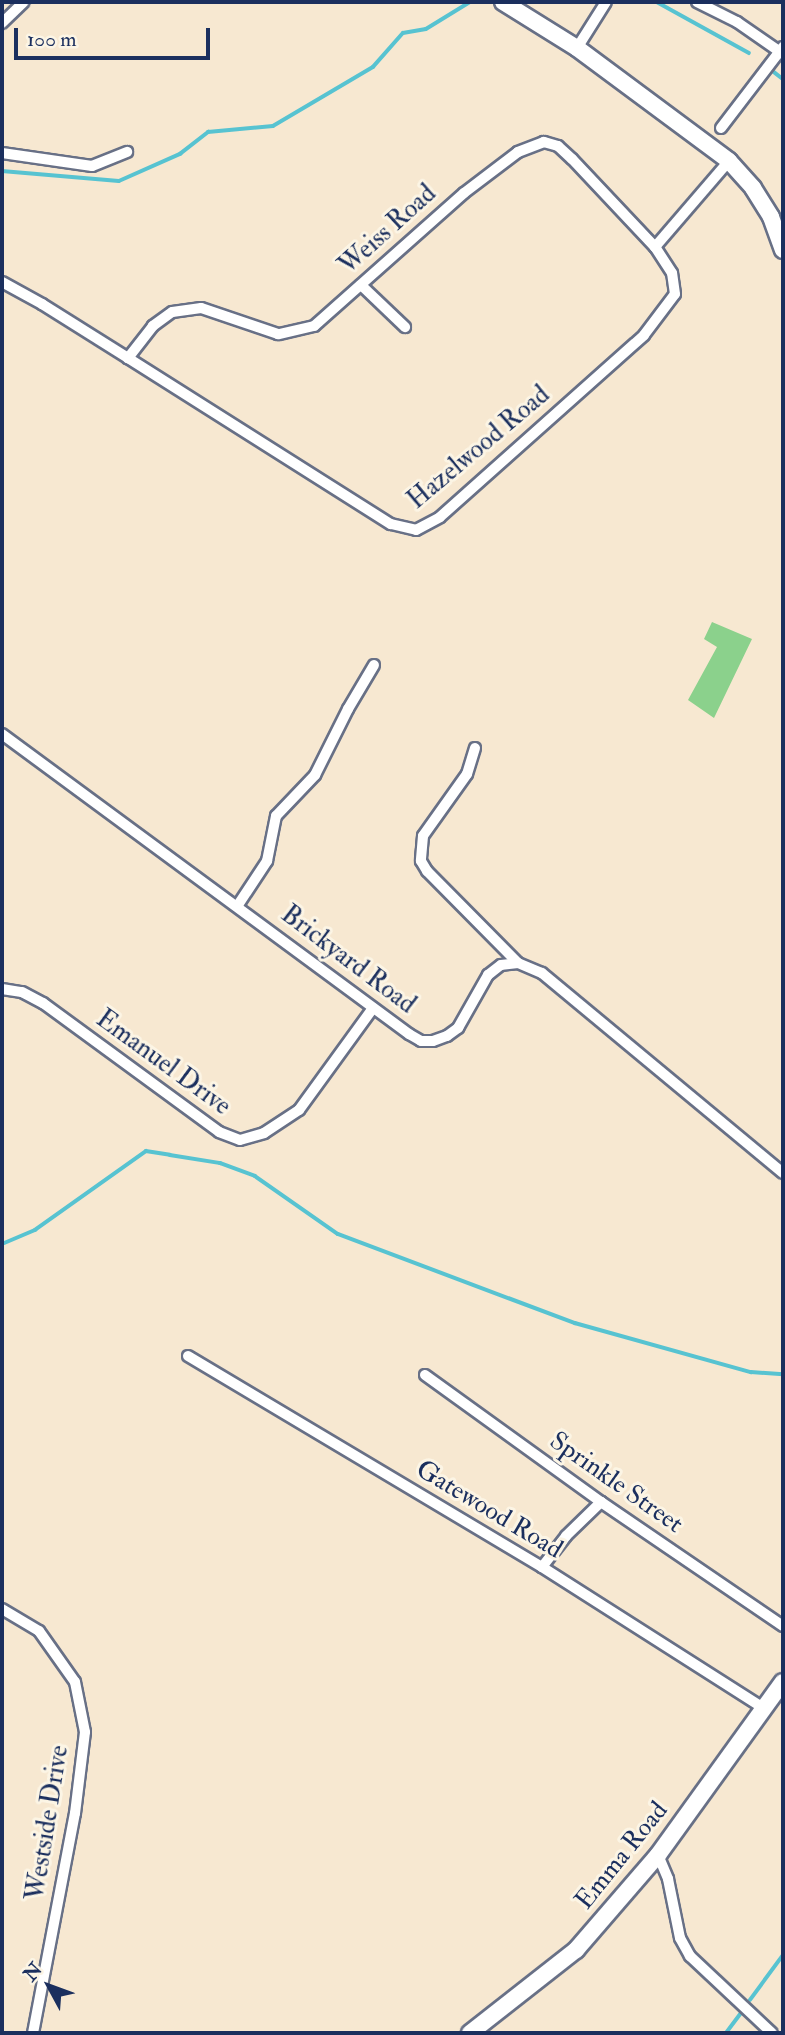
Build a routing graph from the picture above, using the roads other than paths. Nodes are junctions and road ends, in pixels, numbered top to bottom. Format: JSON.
{"nodes":[{"id":1,"x":24,"y":2,"type":"edge"},
{"id":2,"x":503,"y":2,"type":"edge"},
{"id":3,"x":606,"y":2,"type":"edge"},
{"id":4,"x":697,"y":2,"type":"edge"},
{"id":5,"x":2,"y":23,"type":"edge"},
{"id":6,"x":578,"y":48,"type":"junction"},
{"id":7,"x":782,"y":50,"type":"edge"},
{"id":8,"x":721,"y":128,"type":"dead end"},
{"id":9,"x":127,"y":152,"type":"dead end"},
{"id":10,"x":2,"y":153,"type":"edge"},
{"id":11,"x":729,"y":161,"type":"junction"},
{"id":12,"x":655,"y":247,"type":"junction"},
{"id":13,"x":783,"y":250,"type":"edge"},
{"id":14,"x":2,"y":282,"type":"edge"},
{"id":15,"x":361,"y":285,"type":"junction"},
{"id":16,"x":405,"y":327,"type":"dead end"},
{"id":17,"x":128,"y":358,"type":"junction"},
{"id":18,"x":374,"y":665,"type":"dead end"},
{"id":19,"x":2,"y":734,"type":"edge"},
{"id":20,"x":475,"y":748,"type":"dead end"},
{"id":21,"x":238,"y":905,"type":"junction"},
{"id":22,"x":518,"y":963,"type":"junction"},
{"id":23,"x":2,"y":989,"type":"edge"},
{"id":24,"x":373,"y":1008,"type":"junction"},
{"id":25,"x":783,"y":1173,"type":"edge"},
{"id":26,"x":188,"y":1356,"type":"dead end"},
{"id":27,"x":425,"y":1375,"type":"dead end"},
{"id":28,"x":601,"y":1502,"type":"junction"},
{"id":29,"x":542,"y":1567,"type":"junction"},
{"id":30,"x":2,"y":1609,"type":"edge"},
{"id":31,"x":783,"y":1626,"type":"edge"},
{"id":32,"x":783,"y":1682,"type":"edge"},
{"id":33,"x":764,"y":1708,"type":"junction"},
{"id":34,"x":657,"y":1855,"type":"junction"},
{"id":35,"x":33,"y":2033,"type":"edge"},
{"id":36,"x":470,"y":2033,"type":"edge"},
{"id":37,"x":772,"y":2033,"type":"edge"}],
"edges":[{"from":1,"to":5,"type":"street"},
{"from":2,"to":6,"type":"street"},
{"from":3,"to":6,"type":"street"},
{"from":4,"to":7,"type":"street"},
{"from":6,"to":11,"type":"street"},
{"from":7,"to":8,"type":"street"},
{"from":9,"to":10,"type":"street"},
{"from":11,"to":12,"type":"street"},
{"from":11,"to":13,"type":"street"},
{"from":12,"to":15,"type":"street","name":"Weiss Road"},
{"from":12,"to":17,"type":"street","name":"Hazelwood Road"},
{"from":14,"to":17,"type":"street","name":"Hazelwood Road"},
{"from":15,"to":16,"type":"street"},
{"from":15,"to":17,"type":"street","name":"Weiss Road"},
{"from":18,"to":21,"type":"street"},
{"from":19,"to":21,"type":"street","name":"Brickyard Road"},
{"from":20,"to":22,"type":"street"},
{"from":21,"to":24,"type":"street","name":"Brickyard Road"},
{"from":22,"to":24,"type":"street","name":"Brickyard Road"},
{"from":22,"to":25,"type":"street"},
{"from":23,"to":24,"type":"street","name":"Emanuel Drive"},
{"from":26,"to":29,"type":"street","name":"Gatewood Road"},
{"from":27,"to":28,"type":"street","name":"Sprinkle Street"},
{"from":28,"to":29,"type":"street"},
{"from":28,"to":31,"type":"street","name":"Sprinkle Street"},
{"from":29,"to":33,"type":"street","name":"Gatewood Road"},
{"from":30,"to":35,"type":"street","name":"Westside Drive"},
{"from":32,"to":33,"type":"street","name":"Emma Road"},
{"from":33,"to":34,"type":"street","name":"Emma Road"},
{"from":34,"to":36,"type":"street","name":"Emma Road"},
{"from":34,"to":37,"type":"street"}]}
